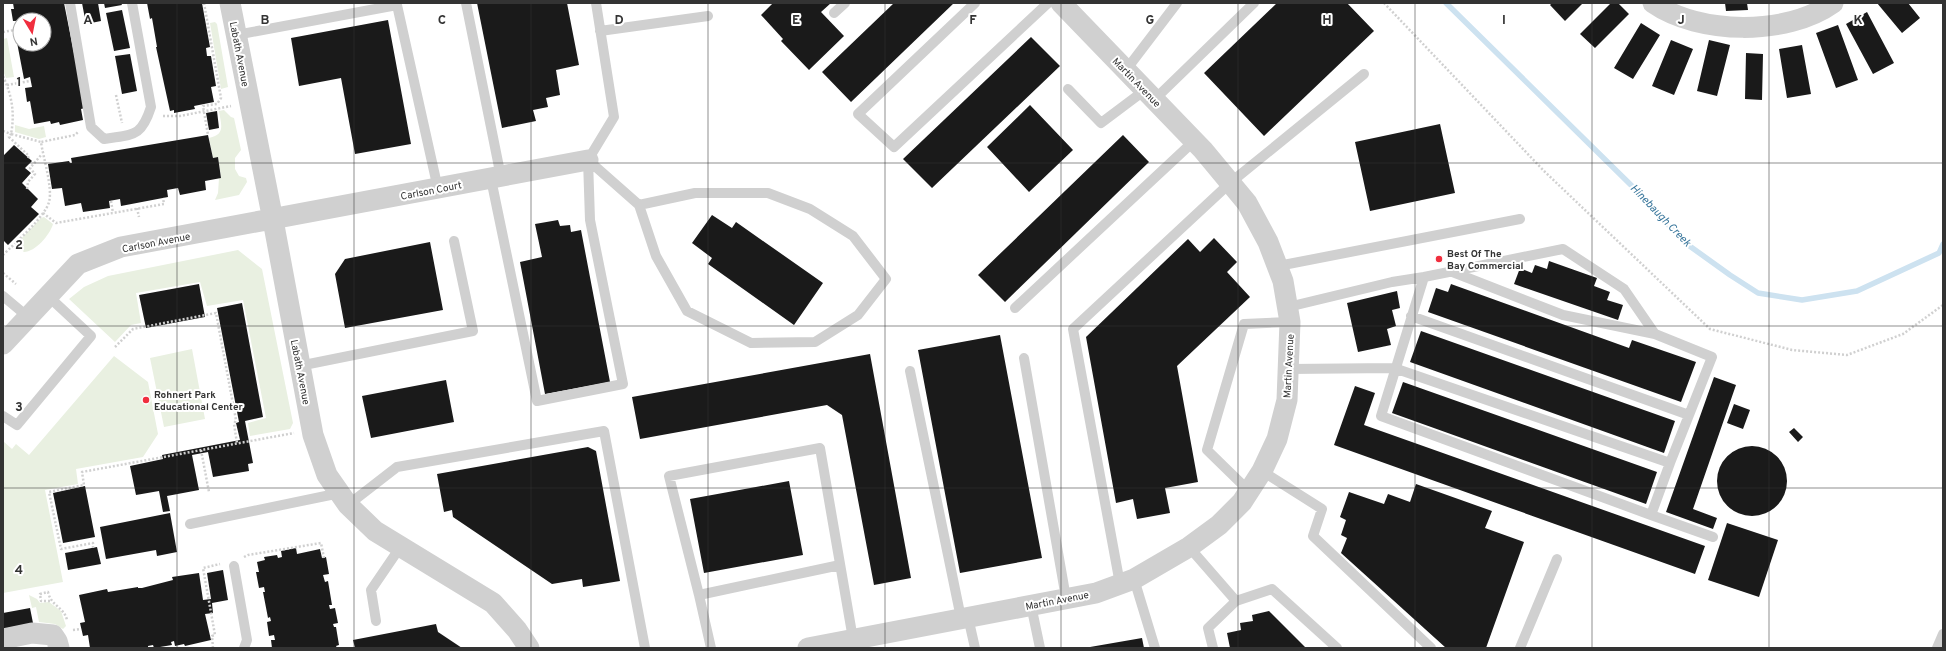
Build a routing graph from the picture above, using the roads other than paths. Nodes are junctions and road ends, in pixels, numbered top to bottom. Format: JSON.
{"nodes":[{"id":1,"x":70,"y":3,"type":"edge"},
{"id":2,"x":132,"y":3,"type":"edge"},
{"id":3,"x":230,"y":3,"type":"edge"},
{"id":4,"x":466,"y":3,"type":"edge"},
{"id":5,"x":596,"y":3,"type":"edge"},
{"id":6,"x":845,"y":3,"type":"edge"},
{"id":7,"x":976,"y":3,"type":"edge"},
{"id":8,"x":1048,"y":3,"type":"edge"},
{"id":9,"x":1061,"y":3,"type":"edge"},
{"id":10,"x":1177,"y":3,"type":"edge"},
{"id":11,"x":1254,"y":3,"type":"edge"},
{"id":12,"x":1653,"y":3,"type":"edge"},
{"id":13,"x":1833,"y":3,"type":"edge"},
{"id":14,"x":834,"y":13,"type":"dead end"},
{"id":15,"x":708,"y":16,"type":"dead end"},
{"id":16,"x":600,"y":31,"type":"junction"},
{"id":17,"x":236,"y":35,"type":"junction"},
{"id":18,"x":1126,"y":70,"type":"junction"},
{"id":19,"x":1364,"y":74,"type":"dead end"},
{"id":20,"x":1068,"y":89,"type":"dead end"},
{"id":21,"x":1149,"y":95,"type":"junction"},
{"id":22,"x":1194,"y":141,"type":"junction"},
{"id":23,"x":588,"y":160,"type":"junction"},
{"id":24,"x":496,"y":178,"type":"junction"},
{"id":25,"x":1230,"y":183,"type":"junction"},
{"id":26,"x":438,"y":189,"type":"junction"},
{"id":27,"x":639,"y":205,"type":"junction"},
{"id":28,"x":1520,"y":219,"type":"dead end"},
{"id":29,"x":273,"y":220,"type":"junction"},
{"id":30,"x":454,"y":241,"type":"dead end"},
{"id":31,"x":1278,"y":266,"type":"junction"},
{"id":32,"x":1450,"y":271,"type":"junction"},
{"id":33,"x":1424,"y":277,"type":"junction"},
{"id":34,"x":3,"y":296,"type":"edge"},
{"id":35,"x":48,"y":296,"type":"junction"},
{"id":36,"x":1015,"y":308,"type":"dead end"},
{"id":37,"x":1289,"y":314,"type":"junction"},
{"id":38,"x":1411,"y":316,"type":"junction"},
{"id":39,"x":28,"y":317,"type":"junction"},
{"id":40,"x":1655,"y":334,"type":"junction"},
{"id":41,"x":5,"y":338,"type":"edge"},
{"id":42,"x":1024,"y":358,"type":"dead end"},
{"id":43,"x":299,"y":366,"type":"junction"},
{"id":44,"x":1394,"y":368,"type":"junction"},
{"id":45,"x":1289,"y":369,"type":"junction"},
{"id":46,"x":910,"y":371,"type":"dead end"},
{"id":47,"x":1689,"y":415,"type":"junction"},
{"id":48,"x":3,"y":416,"type":"edge"},
{"id":49,"x":1670,"y":464,"type":"junction"},
{"id":50,"x":1262,"y":471,"type":"junction"},
{"id":51,"x":1249,"y":491,"type":"junction"},
{"id":52,"x":344,"y":499,"type":"junction"},
{"id":53,"x":1651,"y":515,"type":"junction"},
{"id":54,"x":190,"y":524,"type":"dead end"},
{"id":55,"x":1713,"y":537,"type":"dead end"},
{"id":56,"x":401,"y":546,"type":"junction"},
{"id":57,"x":1189,"y":547,"type":"junction"},
{"id":58,"x":1557,"y":559,"type":"dead end"},
{"id":59,"x":233,"y":563,"type":"road end"},
{"id":60,"x":840,"y":565,"type":"junction"},
{"id":61,"x":1127,"y":581,"type":"junction"},
{"id":62,"x":699,"y":596,"type":"junction"},
{"id":63,"x":1066,"y":598,"type":"junction"},
{"id":64,"x":1236,"y":601,"type":"junction"},
{"id":65,"x":1031,"y":605,"type":"junction"},
{"id":66,"x":964,"y":618,"type":"junction"},
{"id":67,"x":376,"y":621,"type":"dead end"},
{"id":68,"x":1943,"y":634,"type":"edge"},
{"id":69,"x":3,"y":639,"type":"edge"},
{"id":70,"x":863,"y":641,"type":"edge"},
{"id":71,"x":59,"y":648,"type":"edge"},
{"id":72,"x":244,"y":648,"type":"edge"},
{"id":73,"x":529,"y":648,"type":"edge"},
{"id":74,"x":645,"y":648,"type":"edge"},
{"id":75,"x":711,"y":648,"type":"edge"},
{"id":76,"x":808,"y":648,"type":"edge"},
{"id":77,"x":975,"y":648,"type":"edge"},
{"id":78,"x":1040,"y":648,"type":"edge"},
{"id":79,"x":1155,"y":648,"type":"edge"},
{"id":80,"x":1212,"y":648,"type":"edge"},
{"id":81,"x":1337,"y":648,"type":"edge"},
{"id":82,"x":1430,"y":648,"type":"edge"},
{"id":83,"x":1520,"y":648,"type":"edge"},
{"id":84,"x":1937,"y":648,"type":"edge"}],
"edges":[{"from":1,"to":2,"type":"lane"},
{"from":3,"to":17,"type":"street","name":"Labath Avenue"},
{"from":4,"to":24,"type":"lane"},
{"from":5,"to":16,"type":"lane"},
{"from":6,"to":14,"type":"lane"},
{"from":7,"to":8,"type":"lane"},
{"from":9,"to":18,"type":"street","name":"Martin Avenue"},
{"from":10,"to":18,"type":"lane"},
{"from":11,"to":21,"type":"lane"},
{"from":12,"to":13,"type":"street"},
{"from":15,"to":16,"type":"lane"},
{"from":16,"to":23,"type":"lane"},
{"from":17,"to":26,"type":"lane"},
{"from":17,"to":29,"type":"street","name":"Labath Avenue"},
{"from":18,"to":21,"type":"street","name":"Martin Avenue"},
{"from":19,"to":25,"type":"lane"},
{"from":20,"to":21,"type":"lane"},
{"from":21,"to":22,"type":"street","name":"Martin Avenue"},
{"from":22,"to":25,"type":"street","name":"Martin Avenue"},
{"from":22,"to":36,"type":"lane"},
{"from":23,"to":24,"type":"street","name":"Carlson Court"},
{"from":23,"to":24,"type":"lane"},
{"from":23,"to":27,"type":"lane"},
{"from":24,"to":26,"type":"street","name":"Carlson Court"},
{"from":25,"to":31,"type":"street","name":"Martin Avenue"},
{"from":25,"to":61,"type":"lane"},
{"from":26,"to":29,"type":"street","name":"Carlson Court"},
{"from":27,"to":27,"type":"lane"},
{"from":28,"to":31,"type":"lane"},
{"from":29,"to":35,"type":"street","name":"Carlson Avenue"},
{"from":29,"to":43,"type":"street","name":"Labath Avenue"},
{"from":30,"to":43,"type":"lane"},
{"from":31,"to":37,"type":"street","name":"Martin Avenue"},
{"from":32,"to":33,"type":"lane"},
{"from":32,"to":40,"type":"lane"},
{"from":32,"to":40,"type":"lane"},
{"from":33,"to":37,"type":"lane"},
{"from":33,"to":38,"type":"lane"},
{"from":34,"to":39,"type":"lane"},
{"from":35,"to":39,"type":"street","name":"Carlson Avenue"},
{"from":35,"to":48,"type":"lane"},
{"from":37,"to":45,"type":"street","name":"Martin Avenue"},
{"from":37,"to":51,"type":"lane"},
{"from":38,"to":44,"type":"lane"},
{"from":38,"to":47,"type":"lane"},
{"from":39,"to":41,"type":"street","name":"Carlson Avenue"},
{"from":40,"to":47,"type":"lane"},
{"from":42,"to":63,"type":"lane"},
{"from":43,"to":52,"type":"street","name":"Labath Avenue"},
{"from":44,"to":45,"type":"lane"},
{"from":44,"to":49,"type":"lane"},
{"from":44,"to":53,"type":"lane"},
{"from":45,"to":50,"type":"street","name":"Martin Avenue"},
{"from":46,"to":66,"type":"lane"},
{"from":47,"to":49,"type":"lane"},
{"from":49,"to":53,"type":"lane"},
{"from":50,"to":51,"type":"street","name":"Martin Avenue"},
{"from":50,"to":82,"type":"lane"},
{"from":51,"to":57,"type":"street","name":"Martin Avenue"},
{"from":52,"to":54,"type":"lane"},
{"from":52,"to":56,"type":"street","name":"Labath Avenue"},
{"from":52,"to":74,"type":"lane"},
{"from":53,"to":55,"type":"lane"},
{"from":56,"to":67,"type":"lane"},
{"from":56,"to":73,"type":"street","name":"Labath Avenue"},
{"from":57,"to":61,"type":"street","name":"Martin Avenue"},
{"from":57,"to":64,"type":"lane"},
{"from":58,"to":83,"type":"lane"},
{"from":59,"to":72,"type":"lane"},
{"from":60,"to":62,"type":"lane"},
{"from":60,"to":62,"type":"lane"},
{"from":60,"to":70,"type":"lane"},
{"from":61,"to":63,"type":"street","name":"Martin Avenue"},
{"from":61,"to":79,"type":"lane"},
{"from":62,"to":75,"type":"lane"},
{"from":63,"to":65,"type":"street","name":"Martin Avenue"},
{"from":64,"to":80,"type":"lane"},
{"from":64,"to":81,"type":"lane"},
{"from":65,"to":66,"type":"street","name":"Martin Avenue"},
{"from":65,"to":78,"type":"lane"},
{"from":66,"to":70,"type":"street","name":"Martin Avenue"},
{"from":66,"to":77,"type":"lane"},
{"from":68,"to":84,"type":"lane"},
{"from":69,"to":71,"type":"street"},
{"from":70,"to":76,"type":"street","name":"Martin Avenue"}]}
